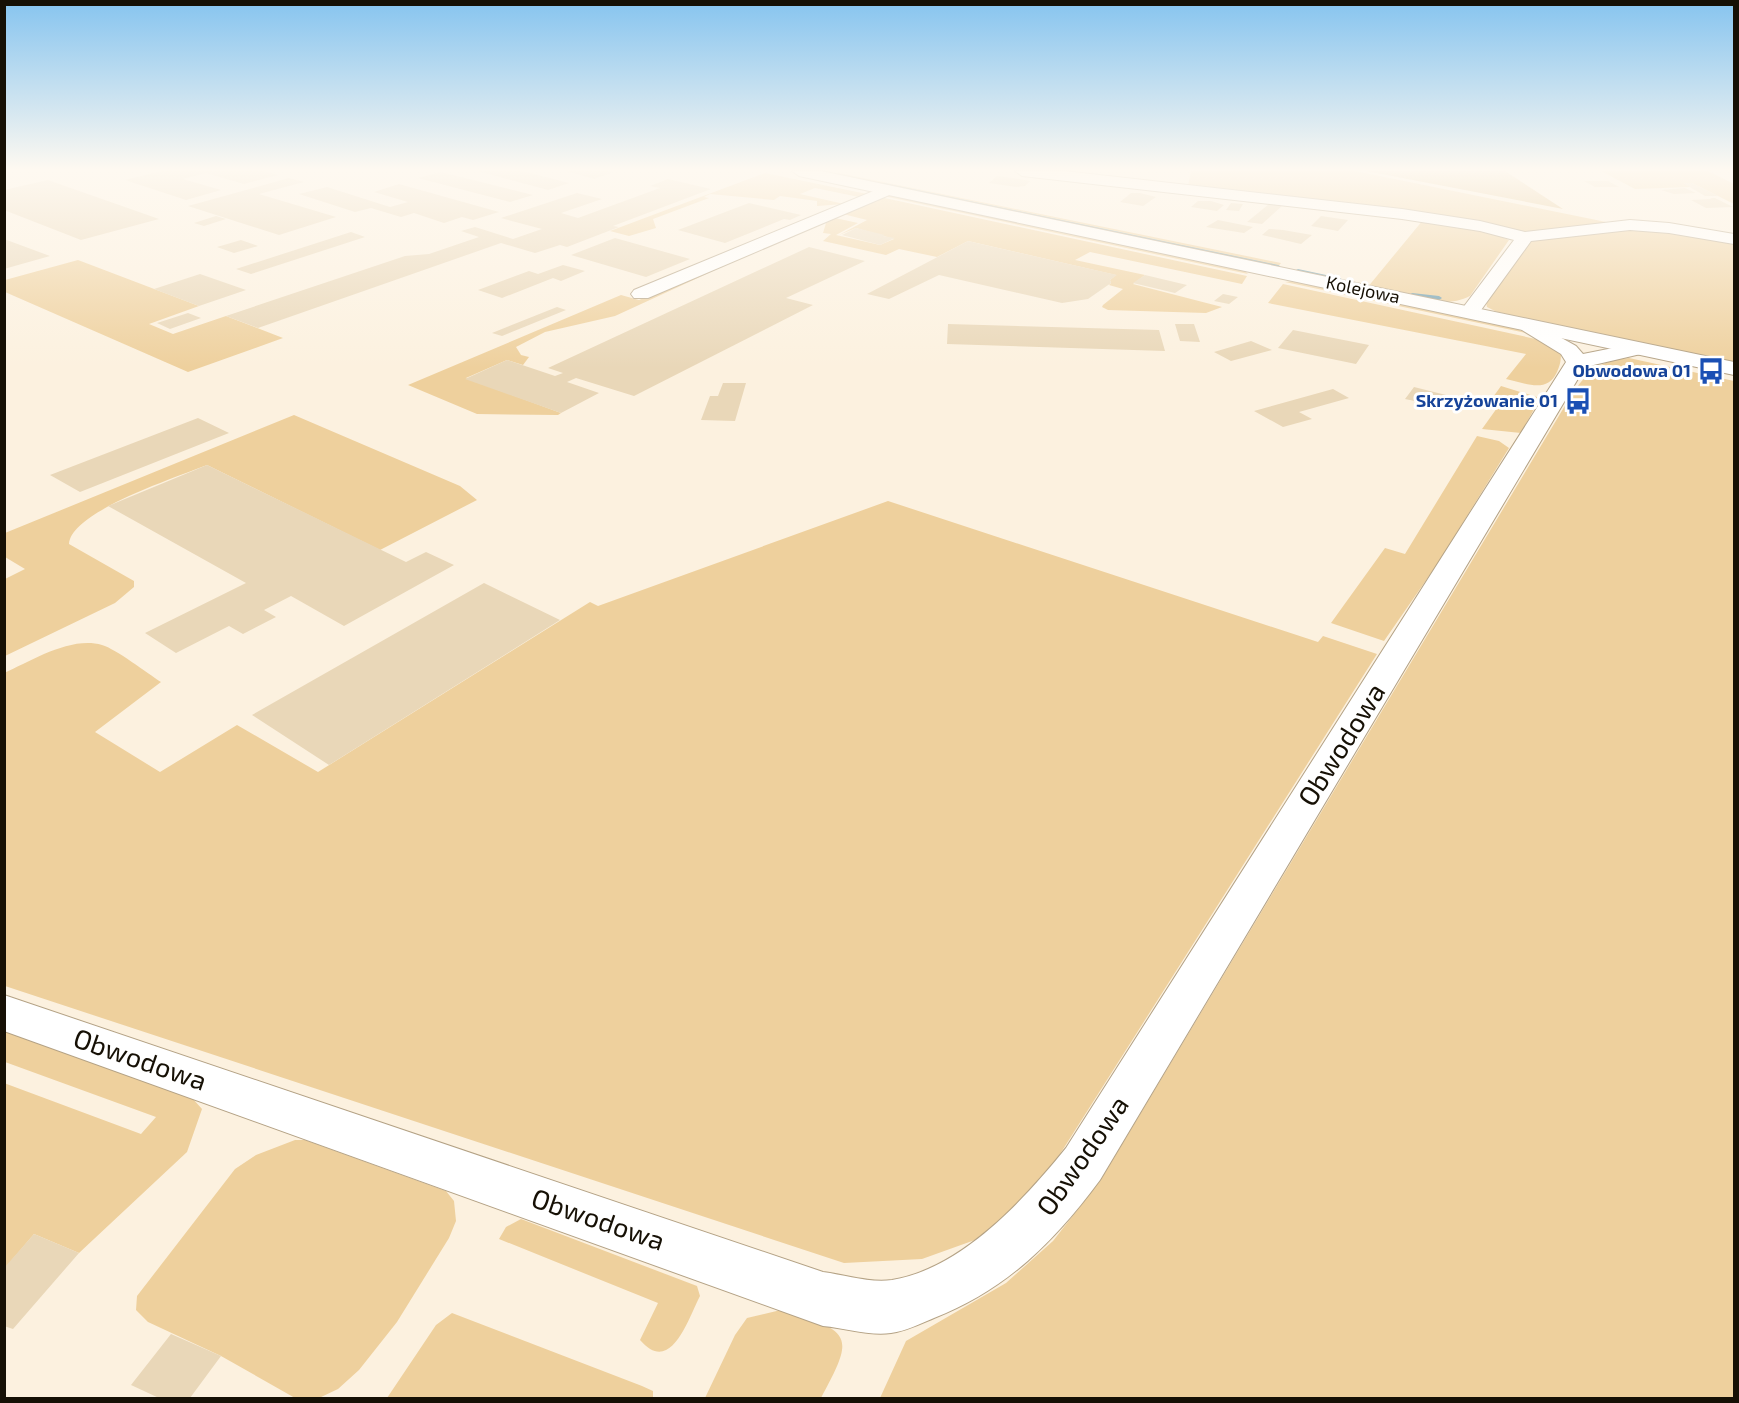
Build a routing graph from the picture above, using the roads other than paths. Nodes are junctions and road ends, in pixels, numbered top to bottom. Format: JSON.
{"nodes":[{"id":1,"x":778,"y":236,"type":"edge"},
{"id":2,"x":1107,"y":236,"type":"edge"},
{"id":3,"x":1528,"y":236,"type":"edge"},
{"id":4,"x":1719,"y":236,"type":"edge"},
{"id":5,"x":1525,"y":237,"type":"joint"},
{"id":6,"x":1734,"y":239,"type":"edge"},
{"id":7,"x":641,"y":294,"type":"dead end"},
{"id":8,"x":1468,"y":313,"type":"junction"},
{"id":9,"x":1528,"y":326,"type":"junction"},
{"id":10,"x":1638,"y":349,"type":"junction"},
{"id":11,"x":1577,"y":362,"type":"junction"},
{"id":12,"x":1734,"y":369,"type":"edge"},
{"id":13,"x":4,"y":1012,"type":"edge"}],
"edges":[{"from":1,"to":7,"type":"street"},
{"from":2,"to":8,"type":"street","name":"Kolejowa"},
{"from":3,"to":5,"type":"street"},
{"from":4,"to":6,"type":"street"},
{"from":5,"to":8,"type":"street"},
{"from":8,"to":9,"type":"street","name":"Kolejowa"},
{"from":9,"to":10,"type":"street","name":"Kolejowa"},
{"from":9,"to":11,"type":"street"},
{"from":10,"to":11,"type":"street"},
{"from":10,"to":12,"type":"street","name":"Kolejowa"},
{"from":11,"to":13,"type":"street","name":"Obwodowa"}]}
